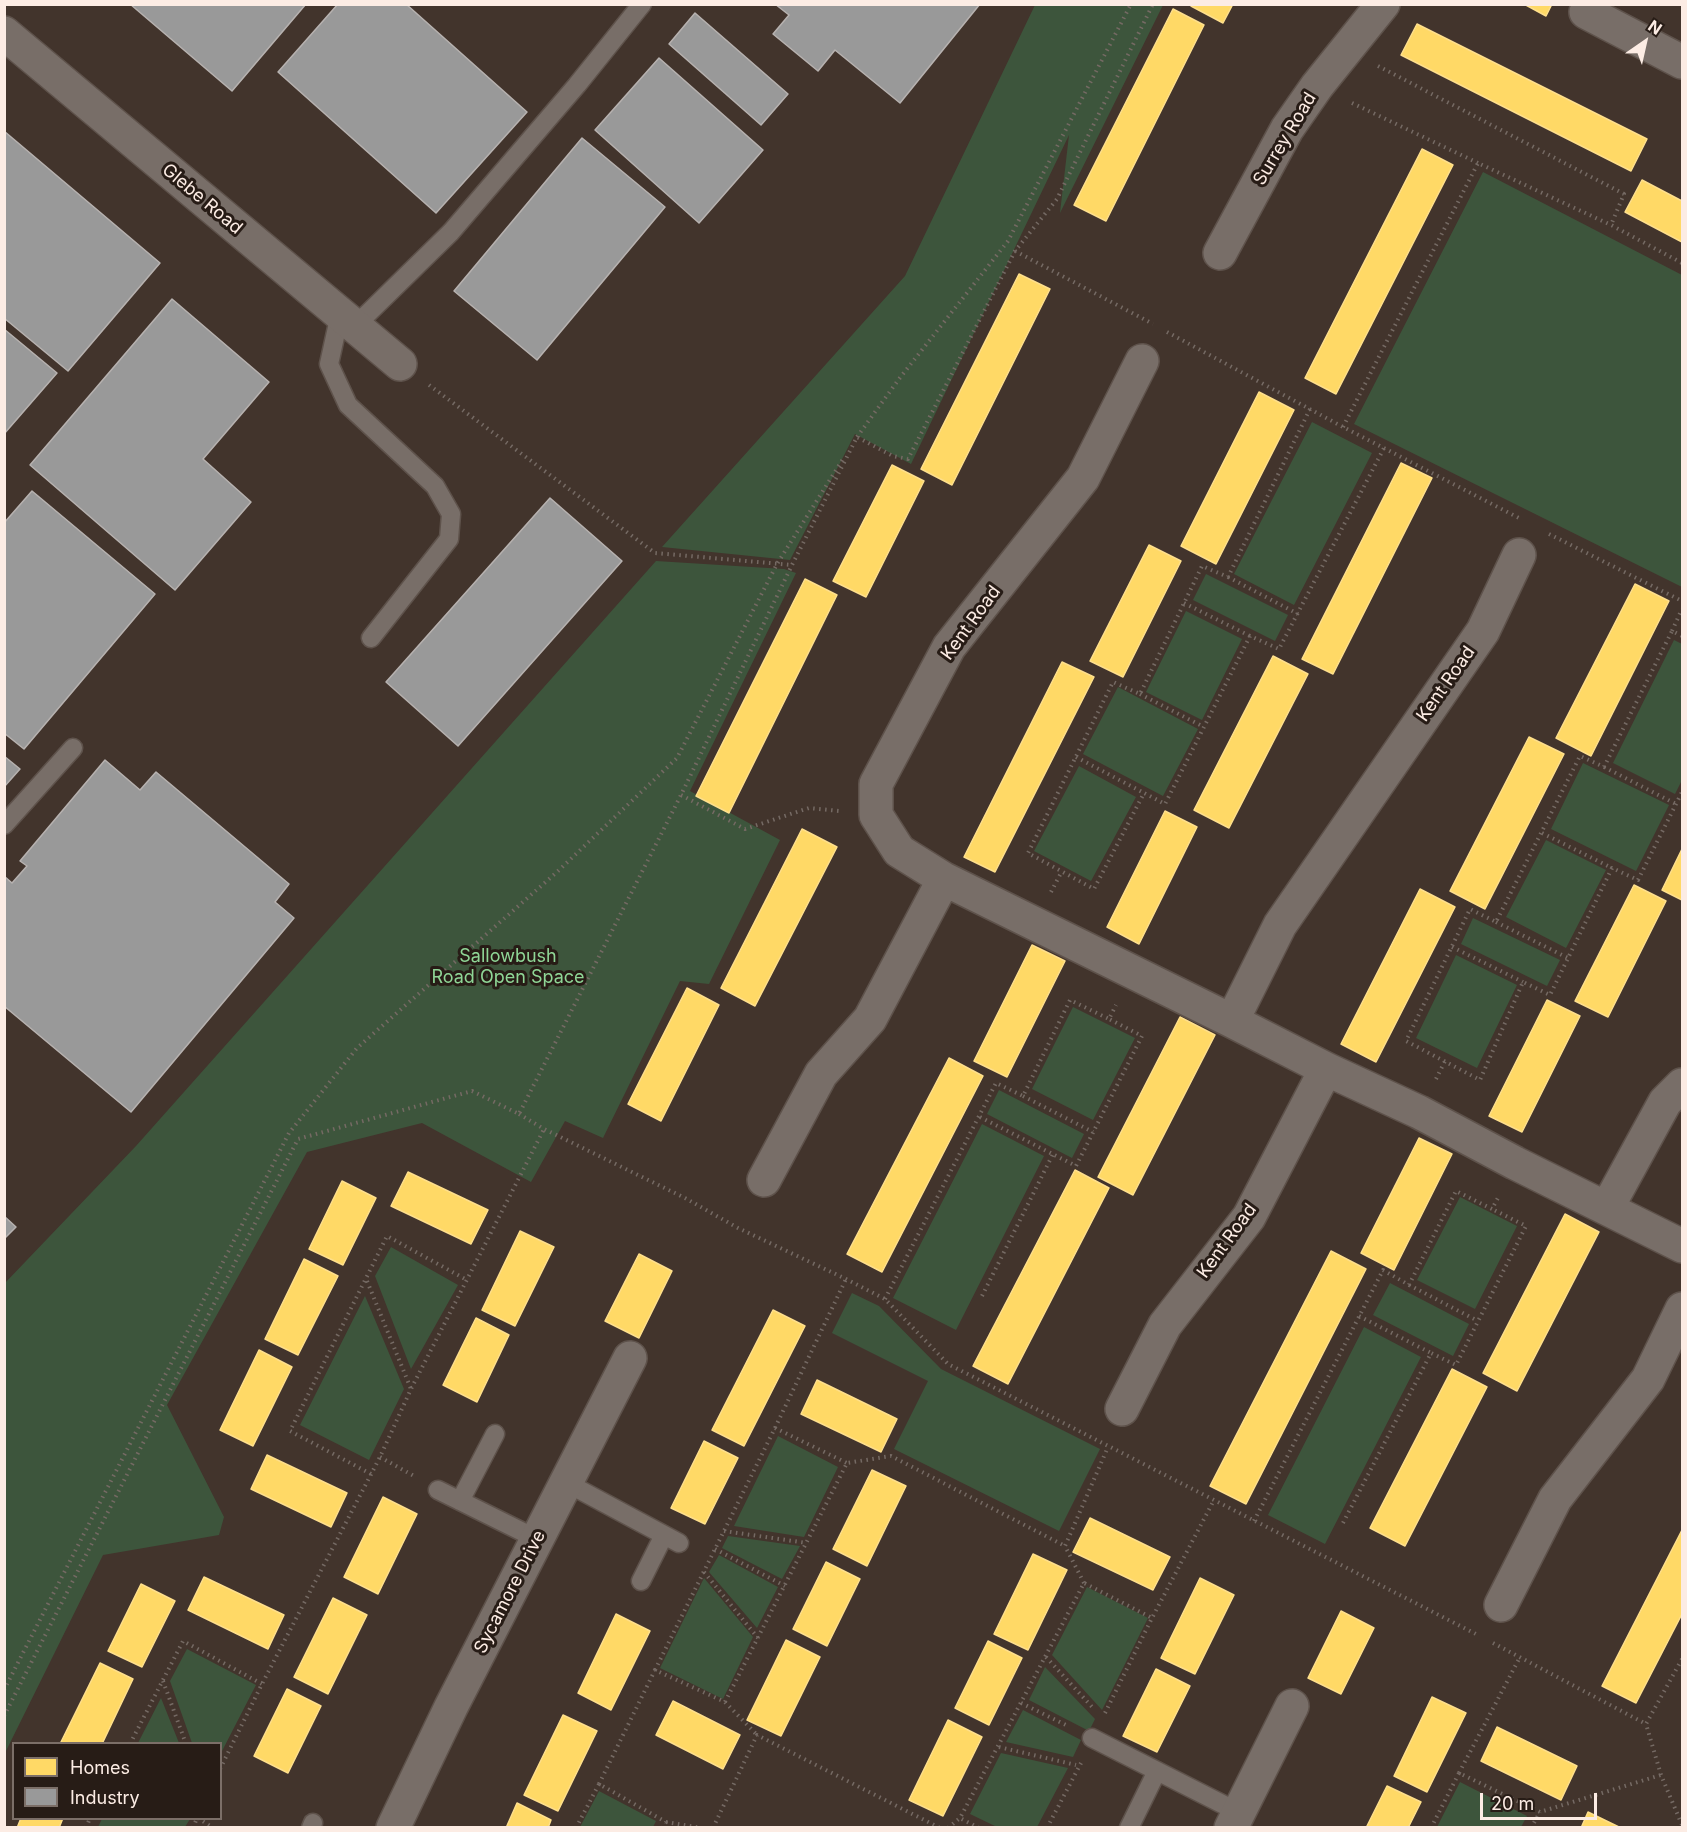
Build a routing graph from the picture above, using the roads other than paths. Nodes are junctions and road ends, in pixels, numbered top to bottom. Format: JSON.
{"nodes":[{"id":1,"x":642,"y":4,"type":"edge"},
{"id":2,"x":1383,"y":4,"type":"edge"},
{"id":3,"x":1586,"y":12,"type":"dead end"},
{"id":4,"x":4,"y":33,"type":"edge"},
{"id":5,"x":1683,"y":62,"type":"edge"},
{"id":6,"x":1220,"y":253,"type":"dead end"},
{"id":7,"x":347,"y":320,"type":"junction"},
{"id":8,"x":1142,"y":361,"type":"dead end"},
{"id":9,"x":400,"y":364,"type":"road end"},
{"id":10,"x":1519,"y":555,"type":"dead end"},
{"id":11,"x":371,"y":638,"type":"dead end"},
{"id":12,"x":73,"y":748,"type":"dead end"},
{"id":13,"x":4,"y":825,"type":"edge"},
{"id":14,"x":944,"y":879,"type":"junction"},
{"id":15,"x":1232,"y":1021,"type":"junction"},
{"id":16,"x":1326,"y":1070,"type":"junction"},
{"id":17,"x":1683,"y":1085,"type":"edge"},
{"id":18,"x":764,"y":1180,"type":"dead end"},
{"id":19,"x":1607,"y":1208,"type":"junction"},
{"id":20,"x":1683,"y":1246,"type":"edge"},
{"id":21,"x":1683,"y":1308,"type":"edge"},
{"id":22,"x":630,"y":1358,"type":"dead end"},
{"id":23,"x":1122,"y":1409,"type":"dead end"},
{"id":24,"x":495,"y":1434,"type":"dead end"},
{"id":25,"x":567,"y":1483,"type":"junction"},
{"id":26,"x":438,"y":1490,"type":"road end"},
{"id":27,"x":460,"y":1501,"type":"junction"},
{"id":28,"x":537,"y":1539,"type":"junction"},
{"id":29,"x":641,"y":1581,"type":"dead end"},
{"id":30,"x":1501,"y":1605,"type":"dead end"},
{"id":31,"x":1292,"y":1706,"type":"dead end"},
{"id":32,"x":1092,"y":1738,"type":"road end"},
{"id":33,"x":1157,"y":1771,"type":"junction"},
{"id":34,"x":1235,"y":1820,"type":"edge"},
{"id":35,"x":393,"y":1827,"type":"edge"},
{"id":36,"x":1129,"y":1827,"type":"edge"}],
"edges":[{"from":1,"to":7,"type":"lane"},
{"from":2,"to":6,"type":"street","name":"Surrey Road"},
{"from":3,"to":5,"type":"street"},
{"from":4,"to":7,"type":"street","name":"Glebe Road"},
{"from":7,"to":9,"type":"street","name":"Glebe Road"},
{"from":7,"to":11,"type":"lane"},
{"from":8,"to":14,"type":"street","name":"Kent Road"},
{"from":10,"to":15,"type":"street","name":"Kent Road"},
{"from":12,"to":13,"type":"lane"},
{"from":14,"to":15,"type":"street"},
{"from":14,"to":18,"type":"street"},
{"from":15,"to":16,"type":"street"},
{"from":16,"to":19,"type":"street"},
{"from":16,"to":23,"type":"street","name":"Kent Road"},
{"from":17,"to":19,"type":"street"},
{"from":19,"to":20,"type":"street"},
{"from":21,"to":30,"type":"street"},
{"from":22,"to":25,"type":"street","name":"Sycamore Drive"},
{"from":24,"to":27,"type":"lane"},
{"from":25,"to":28,"type":"street","name":"Sycamore Drive"},
{"from":25,"to":29,"type":"lane"},
{"from":26,"to":27,"type":"lane"},
{"from":27,"to":28,"type":"lane"},
{"from":28,"to":35,"type":"street","name":"Sycamore Drive"},
{"from":31,"to":34,"type":"street"},
{"from":32,"to":33,"type":"lane"},
{"from":33,"to":34,"type":"lane"},
{"from":33,"to":36,"type":"lane"}]}
